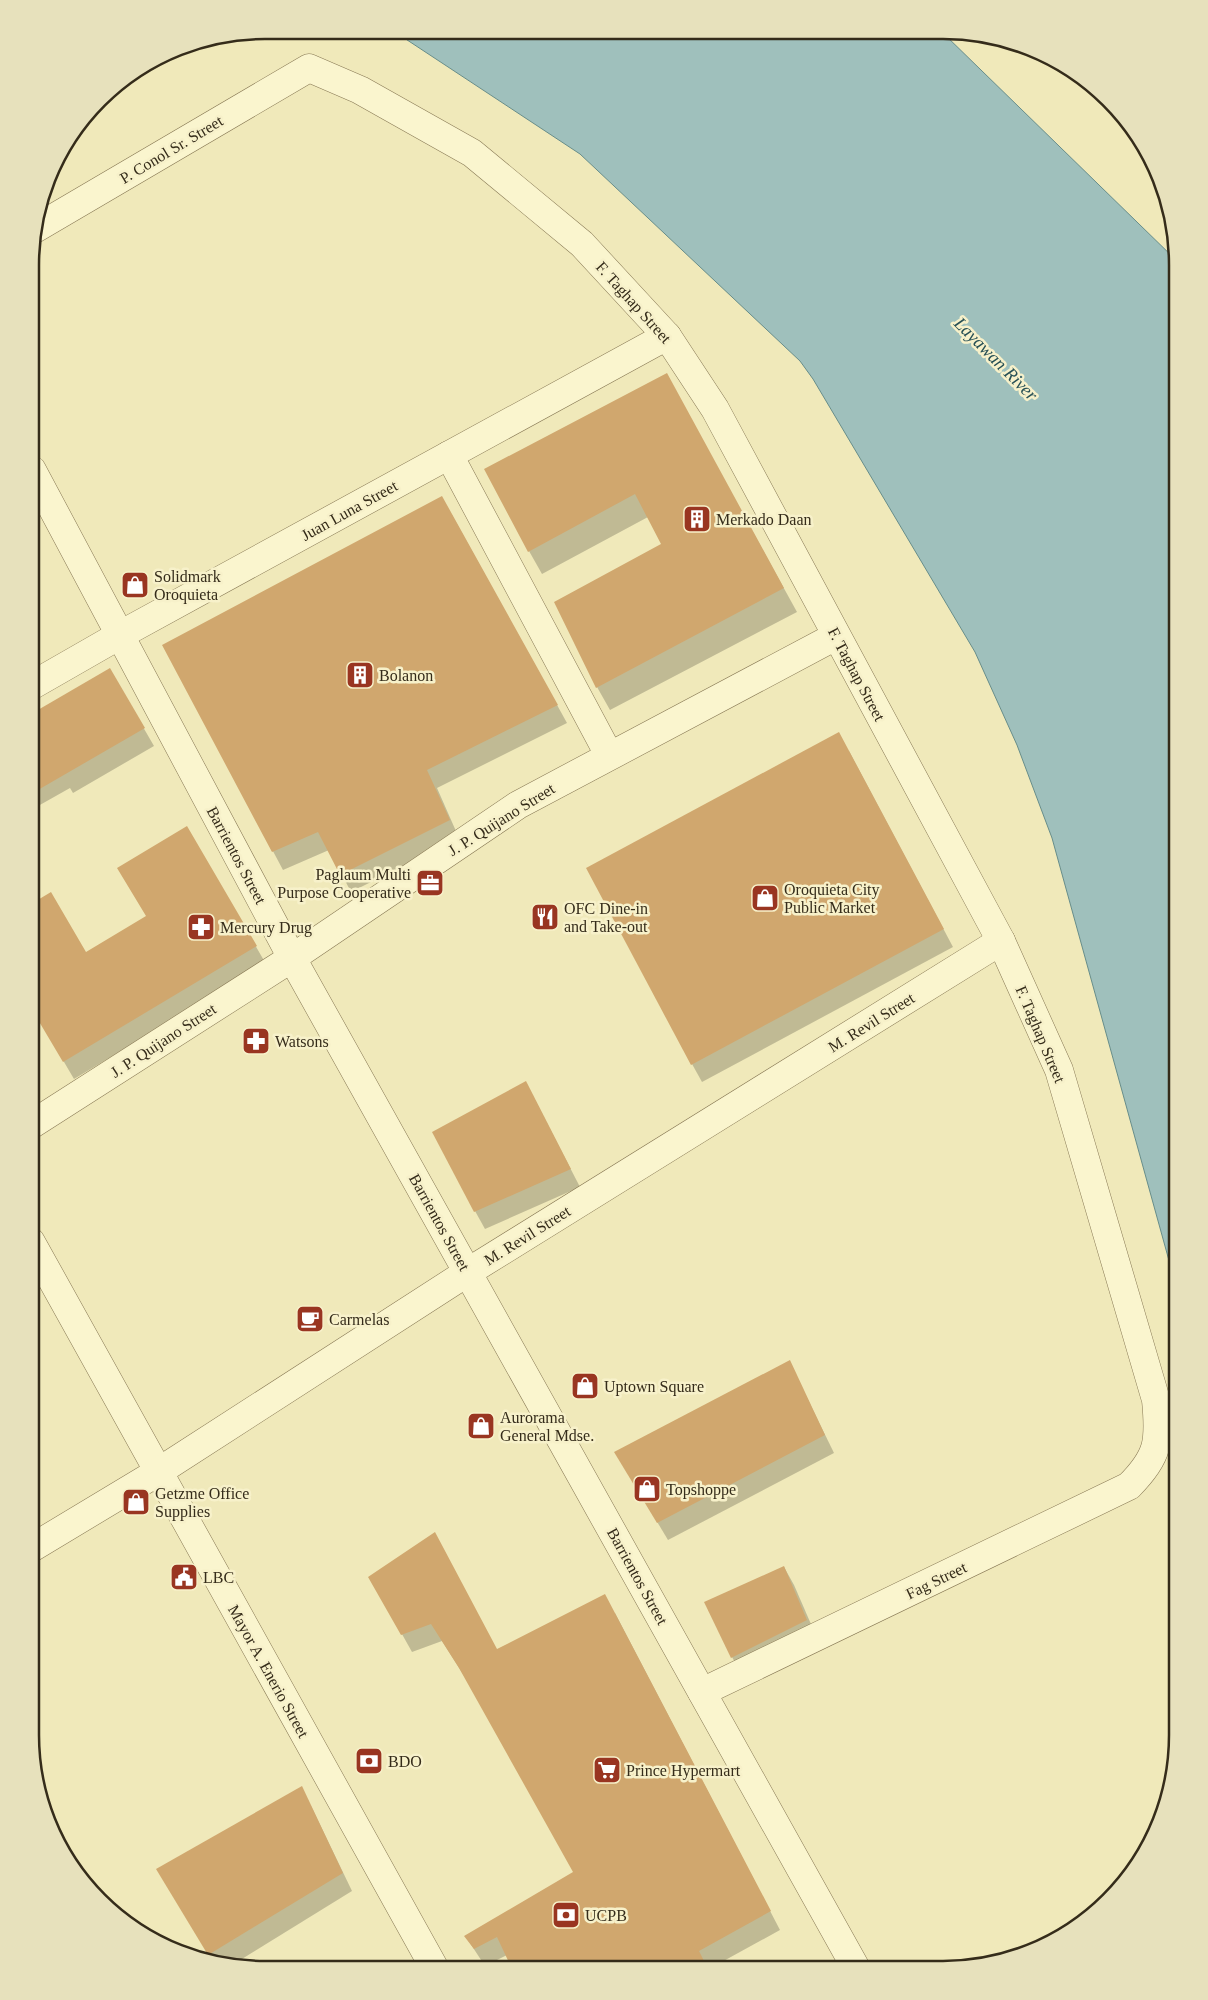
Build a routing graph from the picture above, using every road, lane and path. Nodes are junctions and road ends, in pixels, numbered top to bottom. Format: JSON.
{"nodes":[{"id":1,"x":309,"y":68,"type":"joint"},
{"id":2,"x":43,"y":224,"type":"edge"},
{"id":3,"x":667,"y":336,"type":"junction"},
{"id":4,"x":449,"y":455,"type":"junction"},
{"id":5,"x":39,"y":483,"type":"edge"},
{"id":6,"x":120,"y":635,"type":"junction"},
{"id":7,"x":836,"y":636,"type":"junction"},
{"id":8,"x":39,"y":681,"type":"edge"},
{"id":9,"x":609,"y":755,"type":"junction"},
{"id":10,"x":1001,"y":941,"type":"junction"},
{"id":11,"x":292,"y":958,"type":"junction"},
{"id":12,"x":39,"y":1119,"type":"edge"},
{"id":13,"x":39,"y":1256,"type":"edge"},
{"id":14,"x":468,"y":1272,"type":"junction"},
{"id":15,"x":1155,"y":1451,"type":"joint"},
{"id":16,"x":158,"y":1472,"type":"junction"},
{"id":17,"x":39,"y":1544,"type":"edge"},
{"id":18,"x":702,"y":1692,"type":"junction"},
{"id":19,"x":431,"y":1961,"type":"edge"},
{"id":20,"x":852,"y":1961,"type":"edge"}],
"edges":[{"from":1,"to":2,"type":"street","name":"P. Conol Sr. Street"},
{"from":1,"to":3,"type":"street","name":"F. Taghap Street"},
{"from":3,"to":4,"type":"street","name":"Juan Luna Street"},
{"from":3,"to":7,"type":"street","name":"F. Taghap Street"},
{"from":4,"to":6,"type":"street","name":"Juan Luna Street"},
{"from":4,"to":9,"type":"street"},
{"from":5,"to":6,"type":"street","name":"Barrientos Street"},
{"from":6,"to":8,"type":"street","name":"Juan Luna Street"},
{"from":6,"to":11,"type":"street","name":"Barrientos Street"},
{"from":7,"to":9,"type":"street","name":"J. P. Quijano Street"},
{"from":7,"to":10,"type":"street","name":"F. Taghap Street"},
{"from":9,"to":11,"type":"street","name":"J. P. Quijano Street"},
{"from":10,"to":14,"type":"street","name":"M. Revil Street"},
{"from":10,"to":15,"type":"street","name":"F. Taghap Street"},
{"from":11,"to":12,"type":"street","name":"J. P. Quijano Street"},
{"from":11,"to":14,"type":"street","name":"Barrientos Street"},
{"from":13,"to":16,"type":"street","name":"Mayor A. Enerio Street"},
{"from":14,"to":16,"type":"street","name":"M. Revil Street"},
{"from":14,"to":18,"type":"street","name":"Barrientos Street"},
{"from":15,"to":18,"type":"street","name":"Fag Street"},
{"from":16,"to":17,"type":"street","name":"M. Revil Street"},
{"from":16,"to":19,"type":"street","name":"Mayor A. Enerio Street"},
{"from":18,"to":20,"type":"street","name":"Barrientos Street"}]}
